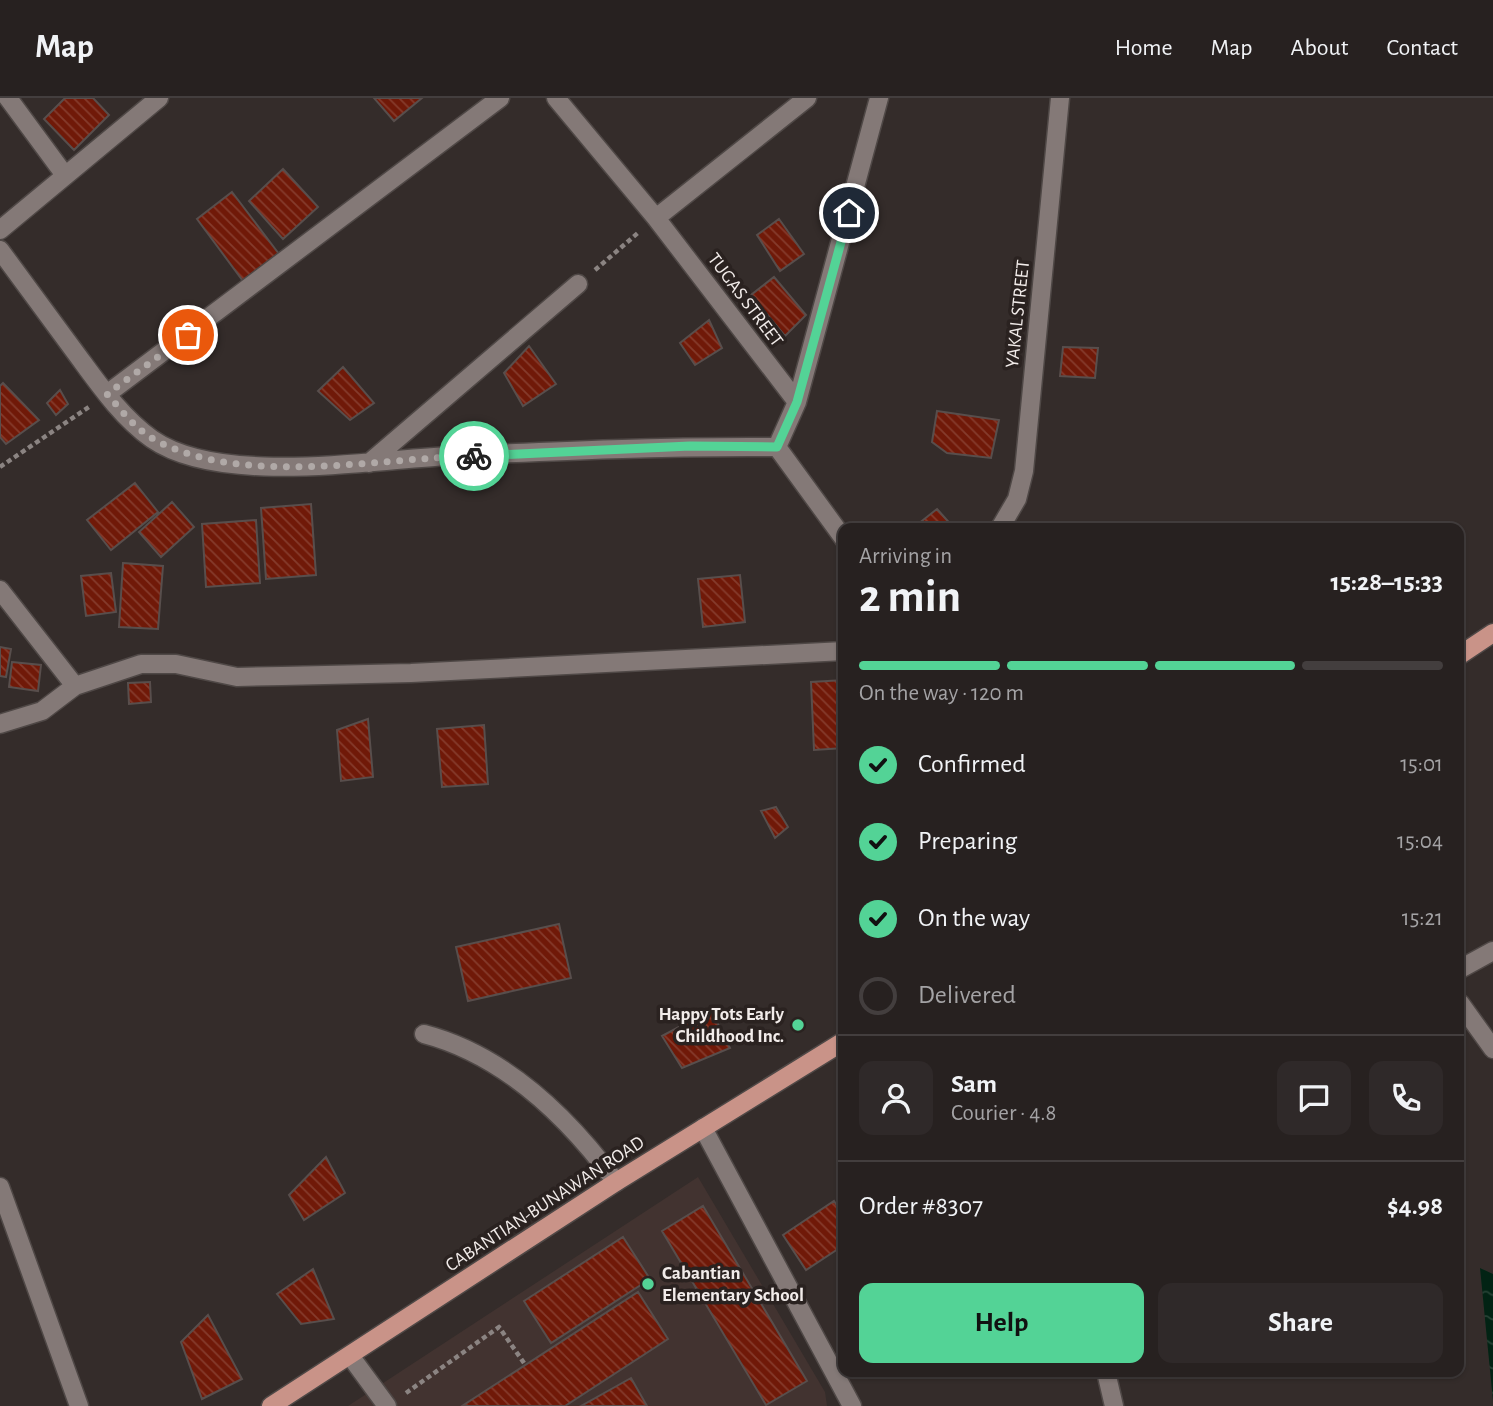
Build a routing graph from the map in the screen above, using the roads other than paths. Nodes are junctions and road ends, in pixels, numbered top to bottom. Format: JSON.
{"nodes":[{"id":1,"x":8,"y":98,"type":"edge"},
{"id":2,"x":159,"y":98,"type":"edge"},
{"id":3,"x":500,"y":98,"type":"edge"},
{"id":4,"x":556,"y":98,"type":"edge"},
{"id":5,"x":807,"y":98,"type":"edge"},
{"id":6,"x":879,"y":98,"type":"edge"},
{"id":7,"x":1060,"y":98,"type":"edge"},
{"id":8,"x":64,"y":174,"type":"junction"},
{"id":9,"x":656,"y":218,"type":"junction"},
{"id":10,"x":0,"y":230,"type":"edge"},
{"id":11,"x":0,"y":250,"type":"edge"},
{"id":12,"x":578,"y":284,"type":"road end"},
{"id":13,"x":107,"y":394,"type":"junction"},
{"id":14,"x":797,"y":402,"type":"junction"},
{"id":15,"x":777,"y":447,"type":"junction"},
{"id":16,"x":369,"y":463,"type":"junction"},
{"id":17,"x":1003,"y":523,"type":"edge"},
{"id":18,"x":838,"y":531,"type":"edge"},
{"id":19,"x":0,"y":590,"type":"edge"},
{"id":20,"x":1493,"y":633,"type":"edge"},
{"id":21,"x":838,"y":651,"type":"edge"},
{"id":22,"x":1464,"y":651,"type":"edge"},
{"id":23,"x":75,"y":686,"type":"junction"},
{"id":24,"x":0,"y":724,"type":"edge"},
{"id":25,"x":1493,"y":951,"type":"edge"},
{"id":26,"x":1464,"y":967,"type":"edge"},
{"id":27,"x":1464,"y":1009,"type":"edge"},
{"id":28,"x":424,"y":1034,"type":"dead end"},
{"id":29,"x":838,"y":1045,"type":"edge"},
{"id":30,"x":1493,"y":1049,"type":"edge"},
{"id":31,"x":703,"y":1128,"type":"junction"},
{"id":32,"x":616,"y":1182,"type":"junction"},
{"id":33,"x":0,"y":1187,"type":"edge"},
{"id":34,"x":351,"y":1357,"type":"junction"},
{"id":35,"x":1107,"y":1377,"type":"edge"},
{"id":36,"x":393,"y":1402,"type":"edge"},
{"id":37,"x":851,"y":1404,"type":"edge"},
{"id":38,"x":79,"y":1406,"type":"edge"},
{"id":39,"x":271,"y":1406,"type":"edge"},
{"id":40,"x":1105,"y":1406,"type":"edge"},
{"id":41,"x":1114,"y":1406,"type":"edge"}],
"edges":[{"from":1,"to":8,"type":"street"},
{"from":2,"to":8,"type":"street"},
{"from":3,"to":13,"type":"street"},
{"from":4,"to":9,"type":"street","name":"TUGAS STREET"},
{"from":5,"to":9,"type":"street"},
{"from":6,"to":14,"type":"street"},
{"from":7,"to":17,"type":"street","name":"YAKAL STREET"},
{"from":8,"to":10,"type":"street"},
{"from":9,"to":14,"type":"street","name":"TUGAS STREET"},
{"from":11,"to":13,"type":"street"},
{"from":12,"to":16,"type":"street"},
{"from":13,"to":16,"type":"street"},
{"from":14,"to":15,"type":"street"},
{"from":15,"to":16,"type":"street"},
{"from":15,"to":18,"type":"street"},
{"from":19,"to":23,"type":"street"},
{"from":20,"to":22,"type":"main road"},
{"from":21,"to":23,"type":"street"},
{"from":23,"to":24,"type":"street"},
{"from":25,"to":26,"type":"street"},
{"from":27,"to":30,"type":"street"},
{"from":28,"to":32,"type":"street"},
{"from":29,"to":31,"type":"main road","name":"CABANTIAN-BUNAWAN ROAD"},
{"from":31,"to":32,"type":"main road","name":"CABANTIAN-BUNAWAN ROAD"},
{"from":31,"to":37,"type":"street"},
{"from":32,"to":34,"type":"main road","name":"CABANTIAN-BUNAWAN ROAD"},
{"from":33,"to":38,"type":"street"},
{"from":34,"to":36,"type":"street"},
{"from":34,"to":39,"type":"main road","name":"CABANTIAN-BUNAWAN ROAD"},
{"from":35,"to":40,"type":"street"},
{"from":35,"to":41,"type":"street"}]}
